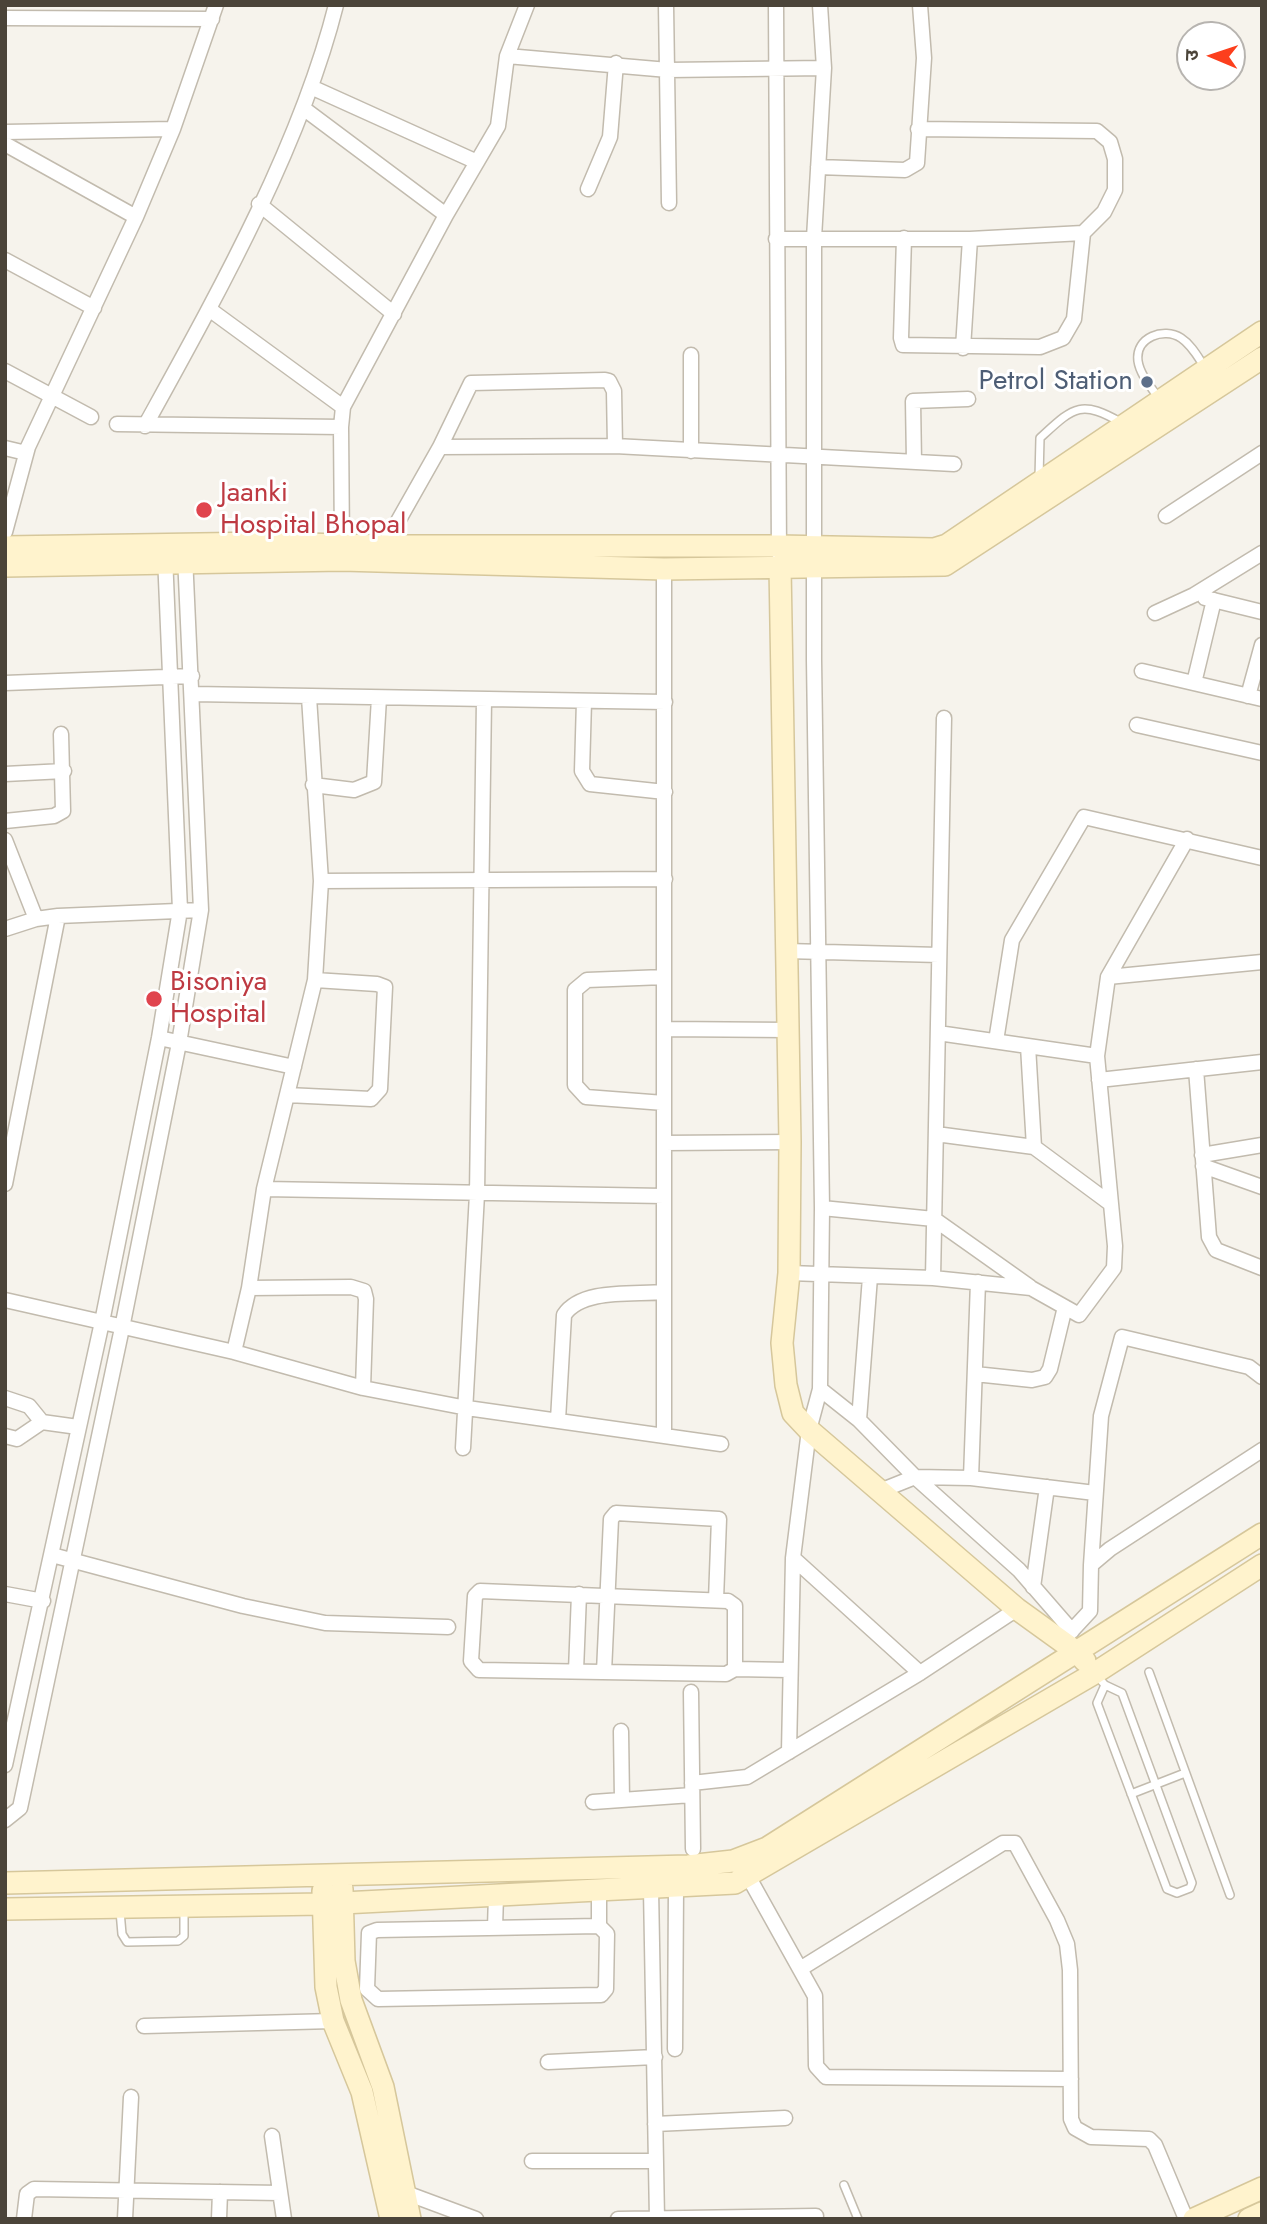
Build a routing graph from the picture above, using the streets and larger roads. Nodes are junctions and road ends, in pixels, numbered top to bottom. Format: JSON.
{"nodes":[{"id":1,"x":336,"y":5,"type":"edge"},
{"id":2,"x":527,"y":5,"type":"edge"},
{"id":3,"x":666,"y":5,"type":"edge"},
{"id":4,"x":776,"y":5,"type":"edge"},
{"id":5,"x":820,"y":5,"type":"edge"},
{"id":6,"x":920,"y":5,"type":"edge"},
{"id":7,"x":214,"y":12,"type":"edge"},
{"id":8,"x":5,"y":18,"type":"edge"},
{"id":9,"x":507,"y":56,"type":"junction"},
{"id":10,"x":616,"y":63,"type":"junction"},
{"id":11,"x":775,"y":68,"type":"junction"},
{"id":12,"x":824,"y":68,"type":"junction"},
{"id":13,"x":668,"y":70,"type":"junction"},
{"id":14,"x":311,"y":87,"type":"junction"},
{"id":15,"x":303,"y":108,"type":"junction"},
{"id":16,"x":173,"y":129,"type":"junction"},
{"id":17,"x":918,"y":129,"type":"junction"},
{"id":18,"x":5,"y":132,"type":"edge"},
{"id":19,"x":5,"y":144,"type":"edge"},
{"id":20,"x":477,"y":162,"type":"junction"},
{"id":21,"x":818,"y":167,"type":"junction"},
{"id":22,"x":588,"y":189,"type":"dead end"},
{"id":23,"x":668,"y":203,"type":"dead end"},
{"id":24,"x":259,"y":204,"type":"junction"},
{"id":25,"x":446,"y":215,"type":"junction"},
{"id":26,"x":136,"y":217,"type":"junction"},
{"id":27,"x":1083,"y":233,"type":"junction"},
{"id":28,"x":814,"y":238,"type":"junction"},
{"id":29,"x":904,"y":238,"type":"junction"},
{"id":30,"x":776,"y":239,"type":"junction"},
{"id":31,"x":970,"y":239,"type":"junction"},
{"id":32,"x":5,"y":260,"type":"edge"},
{"id":33,"x":94,"y":308,"type":"junction"},
{"id":34,"x":209,"y":309,"type":"junction"},
{"id":35,"x":394,"y":314,"type":"junction"},
{"id":36,"x":1262,"y":332,"type":"edge"},
{"id":37,"x":963,"y":348,"type":"junction"},
{"id":38,"x":691,"y":355,"type":"dead end"},
{"id":39,"x":1262,"y":358,"type":"edge"},
{"id":40,"x":5,"y":371,"type":"edge"},
{"id":41,"x":51,"y":395,"type":"junction"},
{"id":42,"x":968,"y":398,"type":"dead end"},
{"id":43,"x":343,"y":407,"type":"junction"},
{"id":44,"x":91,"y":418,"type":"dead end"},
{"id":45,"x":117,"y":424,"type":"dead end"},
{"id":46,"x":145,"y":426,"type":"junction"},
{"id":47,"x":341,"y":427,"type":"junction"},
{"id":48,"x":1132,"y":428,"type":"junction"},
{"id":49,"x":615,"y":446,"type":"junction"},
{"id":50,"x":440,"y":447,"type":"junction"},
{"id":51,"x":5,"y":448,"type":"edge"},
{"id":52,"x":691,"y":451,"type":"junction"},
{"id":53,"x":26,"y":453,"type":"junction"},
{"id":54,"x":1262,"y":453,"type":"edge"},
{"id":55,"x":780,"y":457,"type":"junction"},
{"id":56,"x":815,"y":458,"type":"junction"},
{"id":57,"x":914,"y":461,"type":"junction"},
{"id":58,"x":954,"y":464,"type":"dead end"},
{"id":59,"x":1166,"y":516,"type":"dead end"},
{"id":60,"x":5,"y":532,"type":"edge"},
{"id":61,"x":342,"y":545,"type":"junction"},
{"id":62,"x":384,"y":546,"type":"junction"},
{"id":63,"x":5,"y":547,"type":"edge"},
{"id":64,"x":175,"y":552,"type":"junction"},
{"id":65,"x":1262,"y":554,"type":"edge"},
{"id":66,"x":779,"y":556,"type":"junction"},
{"id":67,"x":815,"y":556,"type":"junction"},
{"id":68,"x":5,"y":566,"type":"edge"},
{"id":69,"x":664,"y":569,"type":"junction"},
{"id":70,"x":1194,"y":595,"type":"junction"},
{"id":71,"x":1214,"y":600,"type":"junction"},
{"id":72,"x":1262,"y":612,"type":"edge"},
{"id":73,"x":1154,"y":613,"type":"dead end"},
{"id":74,"x":1262,"y":645,"type":"edge"},
{"id":75,"x":1142,"y":671,"type":"dead end"},
{"id":76,"x":171,"y":676,"type":"junction"},
{"id":77,"x":192,"y":676,"type":"junction"},
{"id":78,"x":5,"y":683,"type":"edge"},
{"id":79,"x":1194,"y":683,"type":"junction"},
{"id":80,"x":193,"y":694,"type":"junction"},
{"id":81,"x":309,"y":697,"type":"junction"},
{"id":82,"x":1255,"y":697,"type":"edge"},
{"id":83,"x":379,"y":698,"type":"junction"},
{"id":84,"x":484,"y":699,"type":"junction"},
{"id":85,"x":584,"y":701,"type":"junction"},
{"id":86,"x":665,"y":702,"type":"junction"},
{"id":87,"x":944,"y":718,"type":"dead end"},
{"id":88,"x":1137,"y":725,"type":"dead end"},
{"id":89,"x":61,"y":734,"type":"dead end"},
{"id":90,"x":1262,"y":753,"type":"edge"},
{"id":91,"x":64,"y":771,"type":"junction"},
{"id":92,"x":5,"y":774,"type":"edge"},
{"id":93,"x":313,"y":785,"type":"junction"},
{"id":94,"x":665,"y":792,"type":"junction"},
{"id":95,"x":5,"y":821,"type":"edge"},
{"id":96,"x":5,"y":839,"type":"edge"},
{"id":97,"x":1187,"y":839,"type":"junction"},
{"id":98,"x":1262,"y":859,"type":"edge"},
{"id":99,"x":665,"y":879,"type":"junction"},
{"id":100,"x":481,"y":880,"type":"junction"},
{"id":101,"x":321,"y":881,"type":"junction"},
{"id":102,"x":180,"y":910,"type":"junction"},
{"id":103,"x":201,"y":910,"type":"junction"},
{"id":104,"x":58,"y":916,"type":"junction"},
{"id":105,"x":36,"y":919,"type":"junction"},
{"id":106,"x":5,"y":929,"type":"edge"},
{"id":107,"x":786,"y":951,"type":"junction"},
{"id":108,"x":820,"y":951,"type":"junction"},
{"id":109,"x":939,"y":955,"type":"junction"},
{"id":110,"x":1262,"y":962,"type":"edge"},
{"id":111,"x":664,"y":977,"type":"junction"},
{"id":112,"x":1108,"y":977,"type":"junction"},
{"id":113,"x":315,"y":980,"type":"junction"},
{"id":114,"x":664,"y":1029,"type":"junction"},
{"id":115,"x":789,"y":1030,"type":"junction"},
{"id":116,"x":938,"y":1033,"type":"junction"},
{"id":117,"x":159,"y":1038,"type":"junction"},
{"id":118,"x":996,"y":1041,"type":"junction"},
{"id":119,"x":179,"y":1043,"type":"junction"},
{"id":120,"x":1028,"y":1046,"type":"junction"},
{"id":121,"x":1097,"y":1056,"type":"junction"},
{"id":122,"x":1262,"y":1062,"type":"edge"},
{"id":123,"x":294,"y":1067,"type":"junction"},
{"id":124,"x":1196,"y":1069,"type":"junction"},
{"id":125,"x":1099,"y":1080,"type":"junction"},
{"id":126,"x":287,"y":1095,"type":"junction"},
{"id":127,"x":664,"y":1103,"type":"junction"},
{"id":128,"x":10,"y":1130,"type":"edge"},
{"id":129,"x":936,"y":1134,"type":"junction"},
{"id":130,"x":790,"y":1142,"type":"junction"},
{"id":131,"x":664,"y":1143,"type":"junction"},
{"id":132,"x":1262,"y":1145,"type":"edge"},
{"id":133,"x":1034,"y":1147,"type":"junction"},
{"id":134,"x":1203,"y":1160,"type":"junction"},
{"id":135,"x":5,"y":1184,"type":"edge"},
{"id":136,"x":1262,"y":1187,"type":"edge"},
{"id":137,"x":264,"y":1189,"type":"junction"},
{"id":138,"x":477,"y":1194,"type":"junction"},
{"id":139,"x":664,"y":1196,"type":"junction"},
{"id":140,"x":1111,"y":1204,"type":"junction"},
{"id":141,"x":822,"y":1208,"type":"junction"},
{"id":142,"x":934,"y":1219,"type":"junction"},
{"id":143,"x":1262,"y":1268,"type":"edge"},
{"id":144,"x":789,"y":1273,"type":"junction"},
{"id":145,"x":821,"y":1273,"type":"junction"},
{"id":146,"x":870,"y":1277,"type":"junction"},
{"id":147,"x":933,"y":1278,"type":"junction"},
{"id":148,"x":978,"y":1282,"type":"junction"},
{"id":149,"x":249,"y":1288,"type":"junction"},
{"id":150,"x":1031,"y":1288,"type":"junction"},
{"id":151,"x":664,"y":1292,"type":"junction"},
{"id":152,"x":5,"y":1300,"type":"edge"},
{"id":153,"x":1065,"y":1307,"type":"junction"},
{"id":154,"x":102,"y":1322,"type":"junction"},
{"id":155,"x":122,"y":1328,"type":"junction"},
{"id":156,"x":234,"y":1352,"type":"junction"},
{"id":157,"x":975,"y":1374,"type":"junction"},
{"id":158,"x":1262,"y":1377,"type":"edge"},
{"id":159,"x":363,"y":1388,"type":"junction"},
{"id":160,"x":820,"y":1389,"type":"junction"},
{"id":161,"x":5,"y":1398,"type":"edge"},
{"id":162,"x":467,"y":1408,"type":"junction"},
{"id":163,"x":558,"y":1420,"type":"junction"},
{"id":164,"x":859,"y":1420,"type":"junction"},
{"id":165,"x":42,"y":1422,"type":"junction"},
{"id":166,"x":78,"y":1427,"type":"junction"},
{"id":167,"x":809,"y":1430,"type":"junction"},
{"id":168,"x":664,"y":1433,"type":"junction"},
{"id":169,"x":5,"y":1436,"type":"edge"},
{"id":170,"x":721,"y":1444,"type":"dead end"},
{"id":171,"x":463,"y":1448,"type":"dead end"},
{"id":172,"x":1262,"y":1450,"type":"edge"},
{"id":173,"x":915,"y":1477,"type":"junction"},
{"id":174,"x":971,"y":1478,"type":"junction"},
{"id":175,"x":1047,"y":1487,"type":"junction"},
{"id":176,"x":880,"y":1491,"type":"junction"},
{"id":177,"x":1095,"y":1493,"type":"junction"},
{"id":178,"x":1262,"y":1534,"type":"edge"},
{"id":179,"x":52,"y":1555,"type":"junction"},
{"id":180,"x":793,"y":1558,"type":"junction"},
{"id":181,"x":72,"y":1560,"type":"junction"},
{"id":182,"x":1091,"y":1565,"type":"junction"},
{"id":183,"x":1262,"y":1565,"type":"edge"},
{"id":184,"x":1033,"y":1587,"type":"junction"},
{"id":185,"x":5,"y":1594,"type":"edge"},
{"id":186,"x":579,"y":1594,"type":"junction"},
{"id":187,"x":607,"y":1595,"type":"junction"},
{"id":188,"x":716,"y":1600,"type":"junction"},
{"id":189,"x":43,"y":1601,"type":"junction"},
{"id":190,"x":1017,"y":1609,"type":"junction"},
{"id":191,"x":448,"y":1627,"type":"dead end"},
{"id":192,"x":1071,"y":1642,"type":"junction"},
{"id":193,"x":734,"y":1669,"type":"junction"},
{"id":194,"x":789,"y":1670,"type":"junction"},
{"id":195,"x":576,"y":1671,"type":"junction"},
{"id":196,"x":604,"y":1672,"type":"junction"},
{"id":197,"x":920,"y":1673,"type":"junction"},
{"id":198,"x":1100,"y":1679,"type":"junction"},
{"id":199,"x":691,"y":1692,"type":"dead end"},
{"id":200,"x":621,"y":1731,"type":"dead end"},
{"id":201,"x":789,"y":1752,"type":"junction"},
{"id":202,"x":5,"y":1765,"type":"edge"},
{"id":203,"x":692,"y":1789,"type":"junction"},
{"id":204,"x":621,"y":1800,"type":"junction"},
{"id":205,"x":593,"y":1802,"type":"dead end"},
{"id":206,"x":5,"y":1820,"type":"edge"},
{"id":207,"x":693,"y":1849,"type":"dead end"},
{"id":208,"x":748,"y":1876,"type":"junction"},
{"id":209,"x":332,"y":1877,"type":"junction"},
{"id":210,"x":5,"y":1883,"type":"edge"},
{"id":211,"x":676,"y":1888,"type":"junction"},
{"id":212,"x":651,"y":1889,"type":"junction"},
{"id":213,"x":599,"y":1891,"type":"junction"},
{"id":214,"x":496,"y":1895,"type":"junction"},
{"id":215,"x":333,"y":1903,"type":"junction"},
{"id":216,"x":5,"y":1909,"type":"edge"},
{"id":217,"x":599,"y":1926,"type":"junction"},
{"id":218,"x":495,"y":1928,"type":"junction"},
{"id":219,"x":800,"y":1969,"type":"junction"},
{"id":220,"x":333,"y":2021,"type":"junction"},
{"id":221,"x":144,"y":2025,"type":"dead end"},
{"id":222,"x":675,"y":2049,"type":"dead end"},
{"id":223,"x":655,"y":2057,"type":"junction"},
{"id":224,"x":548,"y":2062,"type":"dead end"},
{"id":225,"x":1071,"y":2079,"type":"junction"},
{"id":226,"x":383,"y":2087,"type":"junction"},
{"id":227,"x":362,"y":2092,"type":"junction"},
{"id":228,"x":131,"y":2097,"type":"dead end"},
{"id":229,"x":785,"y":2118,"type":"dead end"},
{"id":230,"x":655,"y":2124,"type":"junction"},
{"id":231,"x":272,"y":2136,"type":"dead end"},
{"id":232,"x":532,"y":2161,"type":"dead end"},
{"id":233,"x":656,"y":2161,"type":"junction"},
{"id":234,"x":1262,"y":2188,"type":"edge"},
{"id":235,"x":127,"y":2190,"type":"junction"},
{"id":236,"x":219,"y":2192,"type":"junction"},
{"id":237,"x":280,"y":2193,"type":"junction"},
{"id":238,"x":406,"y":2193,"type":"junction"},
{"id":239,"x":1262,"y":2213,"type":"edge"},
{"id":240,"x":816,"y":2216,"type":"dead end"},
{"id":241,"x":24,"y":2219,"type":"edge"},
{"id":242,"x":125,"y":2219,"type":"edge"},
{"id":243,"x":219,"y":2219,"type":"edge"},
{"id":244,"x":284,"y":2219,"type":"edge"},
{"id":245,"x":391,"y":2219,"type":"edge"},
{"id":246,"x":410,"y":2219,"type":"edge"},
{"id":247,"x":476,"y":2219,"type":"edge"},
{"id":248,"x":618,"y":2219,"type":"edge"},
{"id":249,"x":657,"y":2219,"type":"edge"},
{"id":250,"x":1186,"y":2219,"type":"edge"},
{"id":251,"x":1194,"y":2219,"type":"edge"},
{"id":252,"x":1249,"y":2219,"type":"edge"}],
"edges":[{"from":1,"to":14,"type":"street"},
{"from":2,"to":9,"type":"street"},
{"from":3,"to":13,"type":"street"},
{"from":4,"to":11,"type":"street"},
{"from":5,"to":12,"type":"street"},
{"from":6,"to":17,"type":"street"},
{"from":7,"to":8,"type":"street"},
{"from":7,"to":16,"type":"street"},
{"from":9,"to":10,"type":"street"},
{"from":9,"to":20,"type":"street"},
{"from":10,"to":13,"type":"street"},
{"from":10,"to":22,"type":"street"},
{"from":11,"to":12,"type":"street"},
{"from":11,"to":13,"type":"street"},
{"from":11,"to":30,"type":"street"},
{"from":12,"to":21,"type":"street"},
{"from":13,"to":23,"type":"street"},
{"from":14,"to":15,"type":"street"},
{"from":14,"to":20,"type":"street"},
{"from":15,"to":24,"type":"street"},
{"from":15,"to":25,"type":"street"},
{"from":16,"to":18,"type":"street"},
{"from":16,"to":26,"type":"street"},
{"from":17,"to":21,"type":"street"},
{"from":17,"to":27,"type":"street"},
{"from":19,"to":26,"type":"street"},
{"from":20,"to":25,"type":"street"},
{"from":21,"to":28,"type":"street"},
{"from":24,"to":34,"type":"street"},
{"from":24,"to":35,"type":"street"},
{"from":25,"to":35,"type":"street"},
{"from":26,"to":33,"type":"street"},
{"from":27,"to":31,"type":"street"},
{"from":27,"to":37,"type":"street"},
{"from":28,"to":29,"type":"street"},
{"from":28,"to":30,"type":"street"},
{"from":28,"to":56,"type":"street"},
{"from":29,"to":31,"type":"street"},
{"from":29,"to":37,"type":"street"},
{"from":30,"to":55,"type":"street"},
{"from":31,"to":37,"type":"street"},
{"from":32,"to":33,"type":"street"},
{"from":33,"to":41,"type":"street"},
{"from":34,"to":43,"type":"street"},
{"from":34,"to":46,"type":"street"},
{"from":35,"to":43,"type":"street"},
{"from":36,"to":48,"type":"street"},
{"from":38,"to":52,"type":"street"},
{"from":39,"to":48,"type":"street"},
{"from":40,"to":41,"type":"street"},
{"from":41,"to":44,"type":"street"},
{"from":41,"to":53,"type":"street"},
{"from":42,"to":57,"type":"street"},
{"from":43,"to":47,"type":"street"},
{"from":45,"to":46,"type":"street"},
{"from":46,"to":47,"type":"street"},
{"from":47,"to":61,"type":"street"},
{"from":48,"to":67,"type":"street"},
{"from":48,"to":67,"type":"street"},
{"from":49,"to":50,"type":"street"},
{"from":49,"to":50,"type":"street"},
{"from":49,"to":52,"type":"street"},
{"from":50,"to":62,"type":"street"},
{"from":51,"to":53,"type":"street"},
{"from":52,"to":55,"type":"street"},
{"from":53,"to":60,"type":"street"},
{"from":54,"to":59,"type":"street"},
{"from":55,"to":56,"type":"street"},
{"from":55,"to":66,"type":"street"},
{"from":56,"to":57,"type":"street"},
{"from":56,"to":67,"type":"street"},
{"from":57,"to":58,"type":"street"},
{"from":61,"to":62,"type":"street"},
{"from":61,"to":64,"type":"street"},
{"from":62,"to":66,"type":"street"},
{"from":63,"to":64,"type":"street"},
{"from":64,"to":68,"type":"street"},
{"from":64,"to":69,"type":"street"},
{"from":64,"to":76,"type":"street"},
{"from":64,"to":77,"type":"street"},
{"from":65,"to":70,"type":"street"},
{"from":66,"to":67,"type":"street"},
{"from":66,"to":69,"type":"street"},
{"from":66,"to":107,"type":"street"},
{"from":67,"to":108,"type":"street"},
{"from":69,"to":86,"type":"street"},
{"from":70,"to":71,"type":"street"},
{"from":70,"to":73,"type":"street"},
{"from":71,"to":72,"type":"street"},
{"from":71,"to":79,"type":"street"},
{"from":74,"to":82,"type":"street"},
{"from":75,"to":79,"type":"street"},
{"from":76,"to":77,"type":"street"},
{"from":76,"to":78,"type":"street"},
{"from":76,"to":102,"type":"street"},
{"from":77,"to":80,"type":"street"},
{"from":79,"to":82,"type":"street"},
{"from":80,"to":81,"type":"street"},
{"from":80,"to":103,"type":"street"},
{"from":81,"to":83,"type":"street"},
{"from":81,"to":93,"type":"street"},
{"from":83,"to":84,"type":"street"},
{"from":83,"to":93,"type":"street"},
{"from":84,"to":85,"type":"street"},
{"from":84,"to":100,"type":"street"},
{"from":85,"to":86,"type":"street"},
{"from":85,"to":94,"type":"street"},
{"from":86,"to":94,"type":"street"},
{"from":87,"to":109,"type":"street"},
{"from":88,"to":90,"type":"street"},
{"from":89,"to":91,"type":"street"},
{"from":91,"to":92,"type":"street"},
{"from":91,"to":95,"type":"street"},
{"from":93,"to":101,"type":"street"},
{"from":94,"to":99,"type":"street"},
{"from":96,"to":105,"type":"street"},
{"from":97,"to":98,"type":"street"},
{"from":97,"to":112,"type":"street"},
{"from":97,"to":118,"type":"street"},
{"from":99,"to":100,"type":"street"},
{"from":99,"to":111,"type":"street"},
{"from":100,"to":101,"type":"street"},
{"from":100,"to":138,"type":"street"},
{"from":101,"to":113,"type":"street"},
{"from":102,"to":103,"type":"street"},
{"from":102,"to":104,"type":"street"},
{"from":102,"to":117,"type":"street"},
{"from":103,"to":119,"type":"street"},
{"from":104,"to":105,"type":"street"},
{"from":104,"to":128,"type":"street"},
{"from":105,"to":106,"type":"street"},
{"from":107,"to":108,"type":"street"},
{"from":107,"to":115,"type":"street"},
{"from":108,"to":109,"type":"street"},
{"from":108,"to":141,"type":"street"},
{"from":109,"to":116,"type":"street"},
{"from":110,"to":112,"type":"street"},
{"from":111,"to":114,"type":"street"},
{"from":111,"to":127,"type":"street"},
{"from":112,"to":121,"type":"street"},
{"from":113,"to":123,"type":"street"},
{"from":113,"to":126,"type":"street"},
{"from":114,"to":115,"type":"street"},
{"from":114,"to":127,"type":"street"},
{"from":115,"to":130,"type":"street"},
{"from":116,"to":118,"type":"street"},
{"from":116,"to":129,"type":"street"},
{"from":117,"to":119,"type":"street"},
{"from":117,"to":154,"type":"street"},
{"from":118,"to":120,"type":"street"},
{"from":119,"to":123,"type":"street"},
{"from":119,"to":155,"type":"street"},
{"from":120,"to":121,"type":"street"},
{"from":120,"to":133,"type":"street"},
{"from":121,"to":125,"type":"street"},
{"from":122,"to":124,"type":"street"},
{"from":123,"to":126,"type":"street"},
{"from":124,"to":125,"type":"street"},
{"from":124,"to":134,"type":"street"},
{"from":125,"to":140,"type":"street"},
{"from":126,"to":137,"type":"street"},
{"from":127,"to":131,"type":"street"},
{"from":128,"to":135,"type":"street"},
{"from":129,"to":133,"type":"street"},
{"from":129,"to":142,"type":"street"},
{"from":130,"to":131,"type":"street"},
{"from":130,"to":144,"type":"street"},
{"from":131,"to":139,"type":"street"},
{"from":132,"to":134,"type":"street"},
{"from":133,"to":140,"type":"street"},
{"from":134,"to":136,"type":"street"},
{"from":134,"to":143,"type":"street"},
{"from":137,"to":138,"type":"street"},
{"from":137,"to":149,"type":"street"},
{"from":138,"to":139,"type":"street"},
{"from":138,"to":162,"type":"street"},
{"from":139,"to":151,"type":"street"},
{"from":140,"to":153,"type":"street"},
{"from":141,"to":142,"type":"street"},
{"from":141,"to":145,"type":"street"},
{"from":142,"to":147,"type":"street"},
{"from":142,"to":150,"type":"street"},
{"from":144,"to":145,"type":"street"},
{"from":144,"to":167,"type":"street"},
{"from":145,"to":146,"type":"street"},
{"from":145,"to":160,"type":"street"},
{"from":146,"to":147,"type":"street"},
{"from":146,"to":164,"type":"street"},
{"from":147,"to":148,"type":"street"},
{"from":148,"to":150,"type":"street"},
{"from":148,"to":157,"type":"street"},
{"from":149,"to":156,"type":"street"},
{"from":149,"to":159,"type":"street"},
{"from":150,"to":153,"type":"street"},
{"from":151,"to":163,"type":"street"},
{"from":151,"to":168,"type":"street"},
{"from":152,"to":154,"type":"street"},
{"from":153,"to":157,"type":"street"},
{"from":154,"to":155,"type":"street"},
{"from":154,"to":166,"type":"street"},
{"from":155,"to":156,"type":"street"},
{"from":155,"to":181,"type":"street"},
{"from":156,"to":159,"type":"street"},
{"from":157,"to":174,"type":"street"},
{"from":158,"to":177,"type":"street"},
{"from":159,"to":162,"type":"street"},
{"from":160,"to":164,"type":"street"},
{"from":160,"to":167,"type":"street"},
{"from":161,"to":165,"type":"street"},
{"from":162,"to":163,"type":"street"},
{"from":162,"to":171,"type":"street"},
{"from":163,"to":168,"type":"street"},
{"from":164,"to":173,"type":"street"},
{"from":165,"to":166,"type":"street"},
{"from":165,"to":169,"type":"street"},
{"from":166,"to":179,"type":"street"},
{"from":167,"to":176,"type":"street"},
{"from":167,"to":180,"type":"street"},
{"from":168,"to":170,"type":"street"},
{"from":172,"to":182,"type":"street"},
{"from":173,"to":174,"type":"street"},
{"from":173,"to":176,"type":"street"},
{"from":173,"to":184,"type":"street"},
{"from":174,"to":175,"type":"street"},
{"from":175,"to":177,"type":"street"},
{"from":175,"to":184,"type":"street"},
{"from":176,"to":190,"type":"street"},
{"from":177,"to":182,"type":"street"},
{"from":178,"to":192,"type":"street"},
{"from":179,"to":181,"type":"street"},
{"from":179,"to":189,"type":"street"},
{"from":180,"to":194,"type":"street"},
{"from":180,"to":197,"type":"street"},
{"from":181,"to":191,"type":"street"},
{"from":181,"to":206,"type":"street"},
{"from":182,"to":192,"type":"street"},
{"from":183,"to":198,"type":"street"},
{"from":184,"to":192,"type":"street"},
{"from":185,"to":189,"type":"street"},
{"from":186,"to":187,"type":"street"},
{"from":186,"to":195,"type":"street"},
{"from":186,"to":195,"type":"street"},
{"from":187,"to":188,"type":"street"},
{"from":187,"to":188,"type":"street"},
{"from":187,"to":196,"type":"street"},
{"from":188,"to":193,"type":"street"},
{"from":189,"to":202,"type":"street"},
{"from":190,"to":192,"type":"street"},
{"from":190,"to":197,"type":"street"},
{"from":192,"to":198,"type":"street"},
{"from":192,"to":209,"type":"street"},
{"from":193,"to":194,"type":"street"},
{"from":193,"to":196,"type":"street"},
{"from":194,"to":201,"type":"street"},
{"from":195,"to":196,"type":"street"},
{"from":197,"to":201,"type":"street"},
{"from":198,"to":208,"type":"street"},
{"from":199,"to":203,"type":"street"},
{"from":200,"to":204,"type":"street"},
{"from":201,"to":203,"type":"street"},
{"from":203,"to":204,"type":"street"},
{"from":203,"to":207,"type":"street"},
{"from":204,"to":205,"type":"street"},
{"from":208,"to":211,"type":"street"},
{"from":208,"to":219,"type":"street"},
{"from":209,"to":210,"type":"street"},
{"from":209,"to":215,"type":"street"},
{"from":211,"to":212,"type":"street"},
{"from":211,"to":222,"type":"street"},
{"from":212,"to":213,"type":"street"},
{"from":212,"to":223,"type":"street"},
{"from":213,"to":214,"type":"street"},
{"from":213,"to":217,"type":"street"},
{"from":214,"to":215,"type":"street"},
{"from":214,"to":218,"type":"street"},
{"from":215,"to":216,"type":"street"},
{"from":215,"to":220,"type":"street"},
{"from":215,"to":226,"type":"street"},
{"from":217,"to":218,"type":"street"},
{"from":217,"to":218,"type":"street"},
{"from":219,"to":225,"type":"street"},
{"from":219,"to":225,"type":"street"},
{"from":220,"to":221,"type":"street"},
{"from":220,"to":227,"type":"street"},
{"from":223,"to":224,"type":"street"},
{"from":223,"to":230,"type":"street"},
{"from":225,"to":250,"type":"street"},
{"from":226,"to":227,"type":"street"},
{"from":226,"to":238,"type":"street"},
{"from":227,"to":245,"type":"street"},
{"from":228,"to":235,"type":"street"},
{"from":229,"to":230,"type":"street"},
{"from":230,"to":233,"type":"street"},
{"from":231,"to":237,"type":"street"},
{"from":232,"to":233,"type":"street"},
{"from":233,"to":249,"type":"street"},
{"from":234,"to":251,"type":"street"},
{"from":235,"to":236,"type":"street"},
{"from":235,"to":241,"type":"street"},
{"from":235,"to":242,"type":"street"},
{"from":236,"to":237,"type":"street"},
{"from":236,"to":243,"type":"street"},
{"from":237,"to":244,"type":"street"},
{"from":238,"to":246,"type":"street"},
{"from":238,"to":247,"type":"street"},
{"from":239,"to":252,"type":"street"},
{"from":240,"to":249,"type":"street"},
{"from":248,"to":249,"type":"street"}]}
